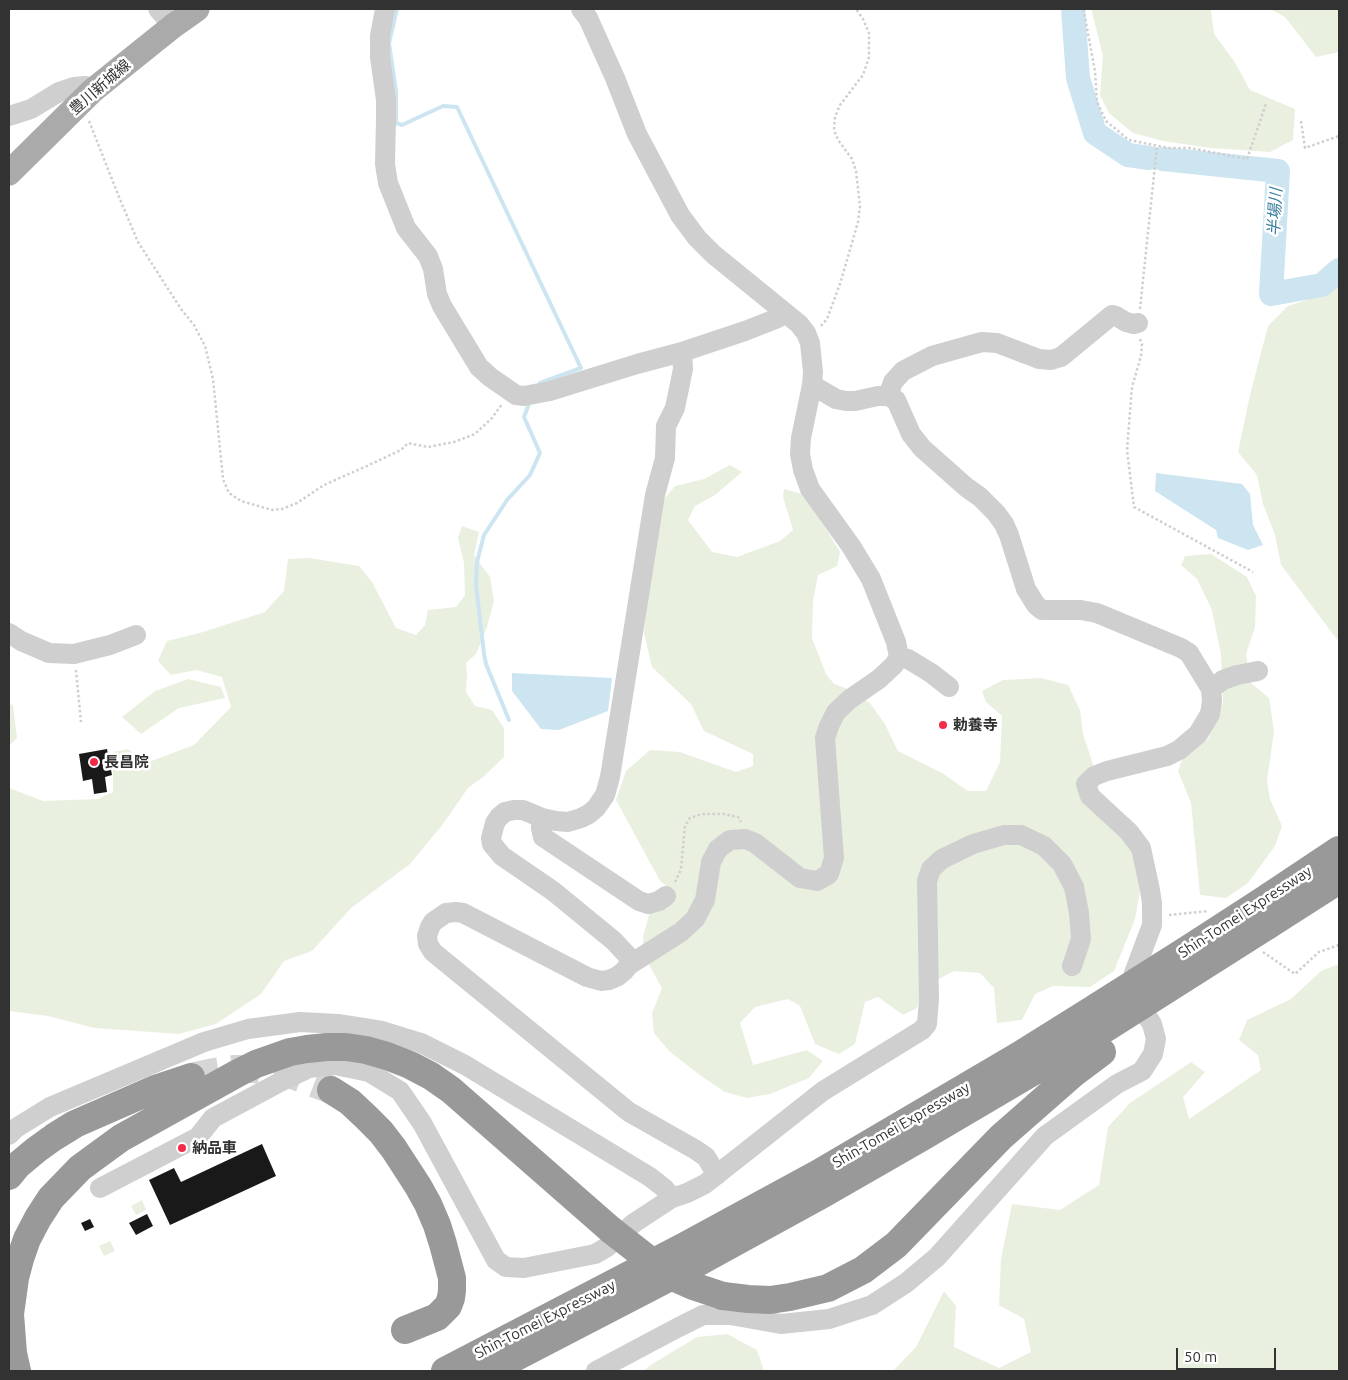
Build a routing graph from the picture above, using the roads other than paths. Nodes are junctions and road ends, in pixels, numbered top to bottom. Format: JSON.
{"nodes":[{"id":1,"x":197,"y":9,"type":"edge"},
{"id":2,"x":385,"y":9,"type":"edge"},
{"id":3,"x":581,"y":9,"type":"edge"},
{"id":4,"x":165,"y":17,"type":"edge"},
{"id":5,"x":85,"y":97,"type":"junction"},
{"id":6,"x":9,"y":116,"type":"edge"},
{"id":7,"x":9,"y":173,"type":"edge"},
{"id":8,"x":784,"y":312,"type":"junction"},
{"id":9,"x":1138,"y":323,"type":"road end"},
{"id":10,"x":682,"y":352,"type":"junction"},
{"id":11,"x":812,"y":385,"type":"junction"},
{"id":12,"x":888,"y":396,"type":"junction"},
{"id":13,"x":9,"y":633,"type":"edge"},
{"id":14,"x":136,"y":635,"type":"dead end"},
{"id":15,"x":899,"y":657,"type":"junction"},
{"id":16,"x":1258,"y":671,"type":"dead end"},
{"id":17,"x":949,"y":687,"type":"dead end"},
{"id":18,"x":1210,"y":690,"type":"junction"},
{"id":19,"x":542,"y":818,"type":"junction"},
{"id":20,"x":1339,"y":850,"type":"edge"},
{"id":21,"x":1339,"y":881,"type":"edge"},
{"id":22,"x":666,"y":896,"type":"road end"},
{"id":23,"x":629,"y":965,"type":"junction"},
{"id":24,"x":1072,"y":966,"type":"dead end"},
{"id":25,"x":1097,"y":1045,"type":"junction"},
{"id":26,"x":191,"y":1077,"type":"tunnel mouth"},
{"id":27,"x":331,"y":1090,"type":"tunnel mouth"},
{"id":28,"x":9,"y":1135,"type":"edge"},
{"id":29,"x":717,"y":1175,"type":"junction"},
{"id":30,"x":9,"y":1176,"type":"edge"},
{"id":31,"x":100,"y":1188,"type":"dead end"},
{"id":32,"x":672,"y":1198,"type":"junction"},
{"id":33,"x":405,"y":1330,"type":"dead end"},
{"id":34,"x":17,"y":1371,"type":"edge"},
{"id":35,"x":445,"y":1371,"type":"edge"},
{"id":36,"x":489,"y":1371,"type":"edge"},
{"id":37,"x":596,"y":1371,"type":"edge"}],
"edges":[{"from":1,"to":4,"type":"main road","name":"豊川新城線"},
{"from":2,"to":10,"type":"street"},
{"from":3,"to":8,"type":"street"},
{"from":4,"to":5,"type":"main road","name":"豊川新城線"},
{"from":5,"to":6,"type":"street"},
{"from":5,"to":7,"type":"main road","name":"豊川新城線"},
{"from":8,"to":10,"type":"street"},
{"from":8,"to":11,"type":"street"},
{"from":9,"to":12,"type":"street"},
{"from":10,"to":19,"type":"street"},
{"from":11,"to":12,"type":"street"},
{"from":11,"to":15,"type":"street"},
{"from":12,"to":18,"type":"street"},
{"from":13,"to":14,"type":"street"},
{"from":15,"to":17,"type":"street"},
{"from":15,"to":23,"type":"street"},
{"from":16,"to":18,"type":"street"},
{"from":18,"to":37,"type":"street"},
{"from":19,"to":22,"type":"street"},
{"from":19,"to":23,"type":"street"},
{"from":20,"to":35,"type":"highway","name":"Shin-Tomei Expressway","bridge":true},
{"from":21,"to":25,"type":"highway"},
{"from":23,"to":29,"type":"street"},
{"from":24,"to":29,"type":"street"},
{"from":25,"to":34,"type":"highway","bridge":true},
{"from":25,"to":36,"type":"highway","name":"Shin-Tomei Expressway"},
{"from":26,"to":30,"type":"highway"},
{"from":27,"to":33,"type":"highway"},
{"from":28,"to":32,"type":"street"},
{"from":29,"to":32,"type":"street"},
{"from":31,"to":32,"type":"street"}]}
